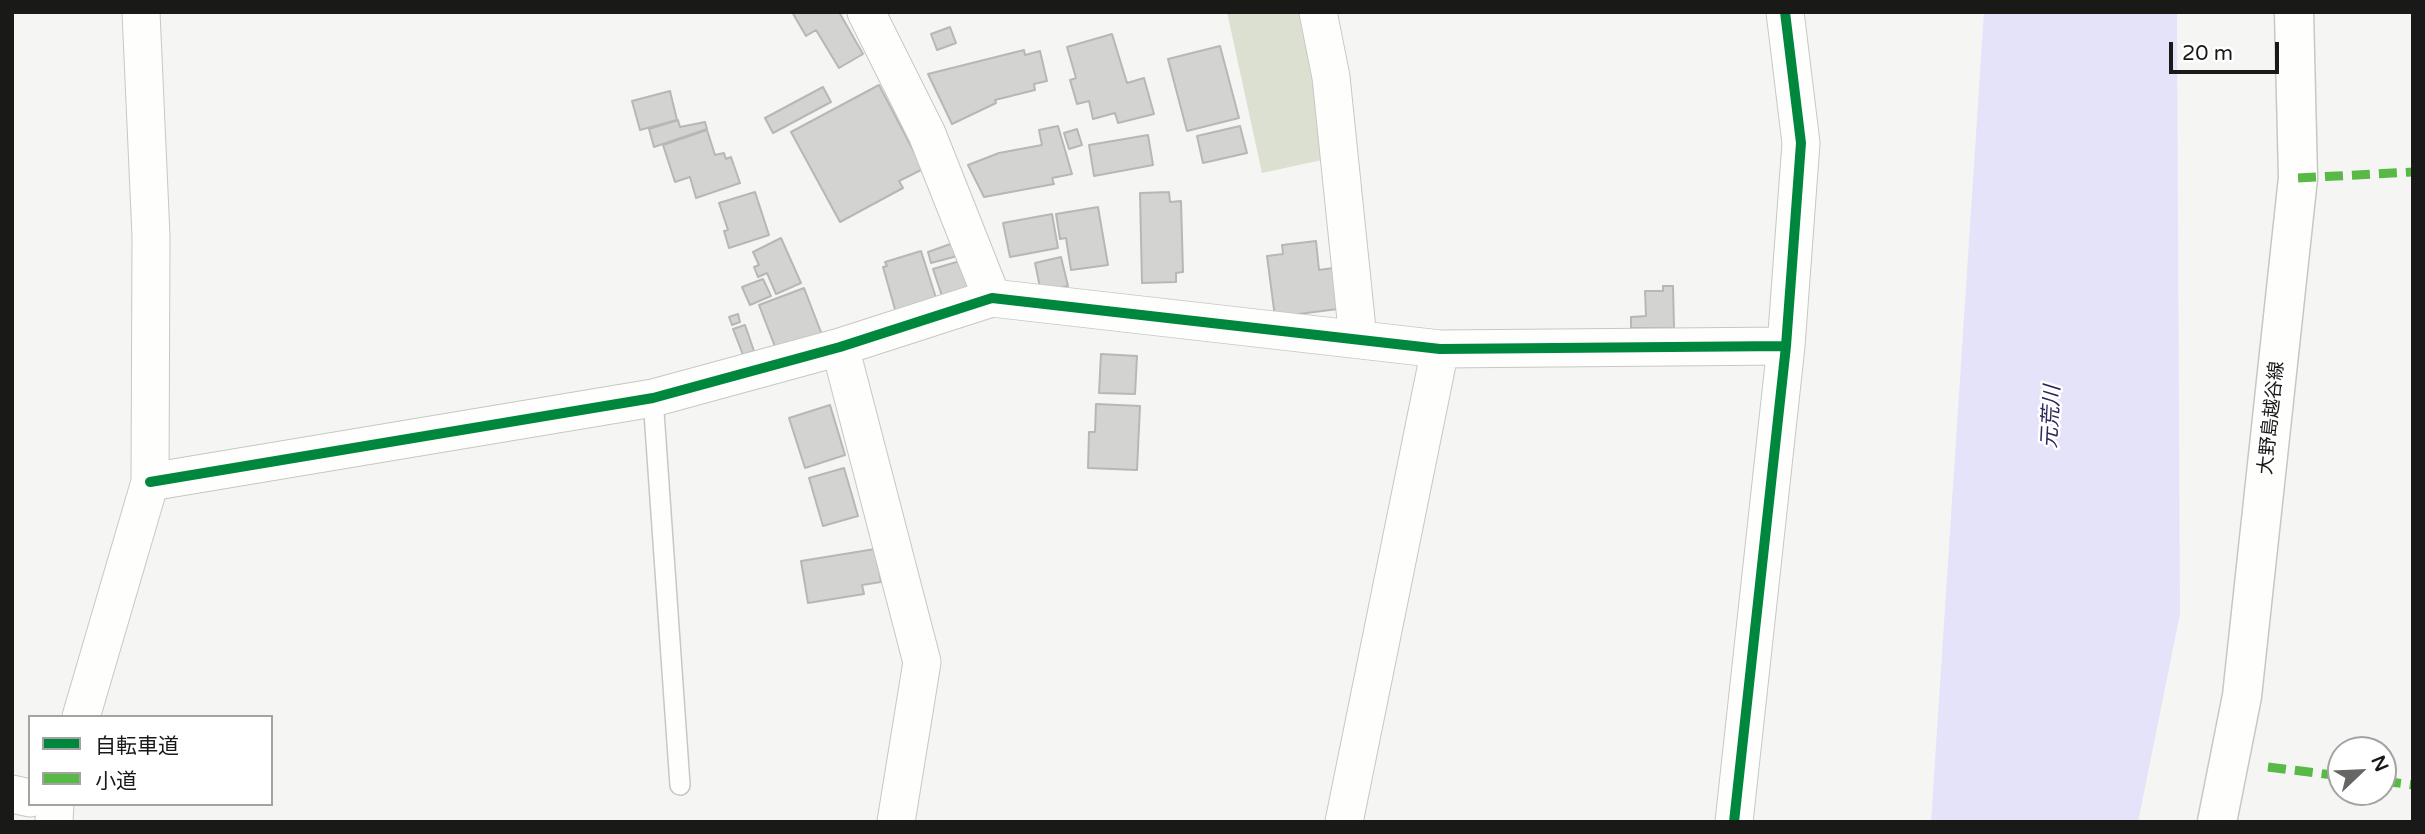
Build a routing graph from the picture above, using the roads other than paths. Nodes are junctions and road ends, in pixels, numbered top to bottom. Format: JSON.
{"nodes":[{"id":1,"x":141,"y":12,"type":"edge"},
{"id":2,"x":866,"y":12,"type":"edge"},
{"id":3,"x":1318,"y":12,"type":"edge"},
{"id":4,"x":1785,"y":12,"type":"edge"},
{"id":5,"x":2294,"y":12,"type":"edge"},
{"id":6,"x":992,"y":298,"type":"junction"},
{"id":7,"x":1358,"y":339,"type":"junction"},
{"id":8,"x":1787,"y":346,"type":"junction"},
{"id":9,"x":840,"y":347,"type":"junction"},
{"id":10,"x":1440,"y":348,"type":"junction"},
{"id":11,"x":653,"y":398,"type":"junction"},
{"id":12,"x":150,"y":482,"type":"junction"},
{"id":13,"x":81,"y":715,"type":"edge"},
{"id":14,"x":680,"y":785,"type":"dead end"},
{"id":15,"x":896,"y":822,"type":"edge"},
{"id":16,"x":1344,"y":822,"type":"edge"},
{"id":17,"x":1734,"y":822,"type":"edge"},
{"id":18,"x":2217,"y":822,"type":"edge"}],
"edges":[{"from":1,"to":12,"type":"street"},
{"from":2,"to":6,"type":"street"},
{"from":3,"to":7,"type":"street"},
{"from":4,"to":8,"type":"street"},
{"from":5,"to":18,"type":"main road","name":"大野島越谷線"},
{"from":6,"to":7,"type":"street"},
{"from":6,"to":9,"type":"street"},
{"from":7,"to":10,"type":"street"},
{"from":8,"to":10,"type":"street"},
{"from":8,"to":17,"type":"street"},
{"from":9,"to":11,"type":"street"},
{"from":9,"to":15,"type":"street"},
{"from":10,"to":16,"type":"street"},
{"from":11,"to":12,"type":"street"},
{"from":11,"to":14,"type":"lane"},
{"from":12,"to":13,"type":"street"}]}
